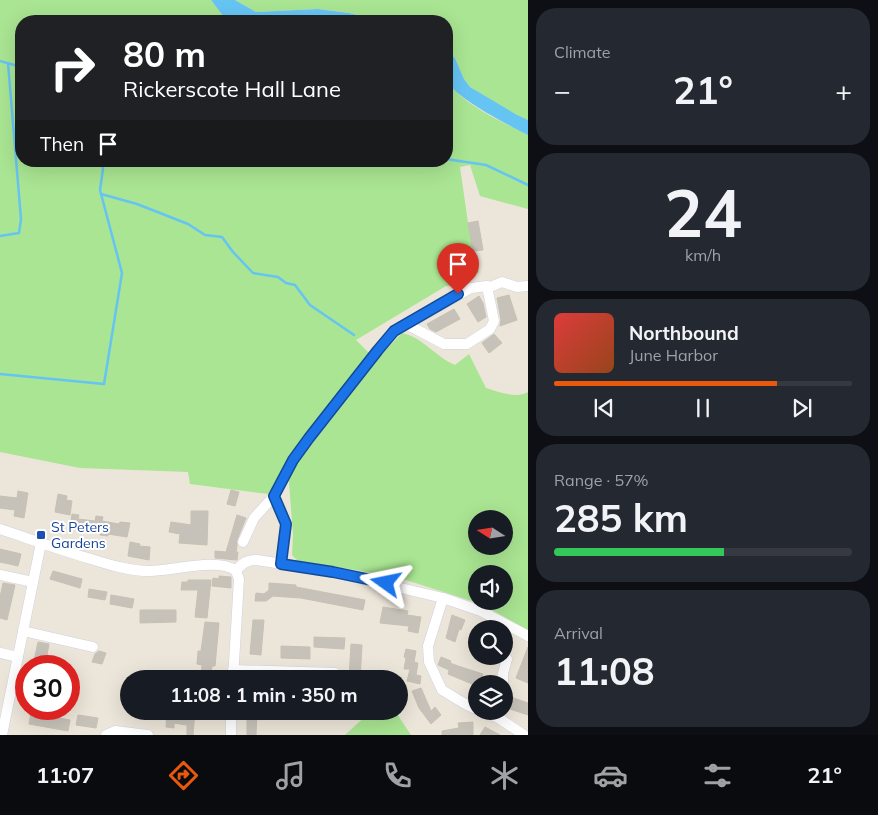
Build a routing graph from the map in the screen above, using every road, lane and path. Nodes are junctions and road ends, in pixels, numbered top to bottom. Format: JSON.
{"nodes":[{"id":1,"x":528,"y":286,"type":"edge"},
{"id":2,"x":488,"y":288,"type":"junction"},
{"id":3,"x":406,"y":324,"type":"junction"},
{"id":4,"x":274,"y":496,"type":"junction"},
{"id":5,"x":0,"y":529,"type":"edge"},
{"id":6,"x":243,"y":542,"type":"dead end"},
{"id":7,"x":41,"y":543,"type":"junction"},
{"id":8,"x":281,"y":564,"type":"junction"},
{"id":9,"x":236,"y":571,"type":"junction"},
{"id":10,"x":0,"y":575,"type":"edge"},
{"id":11,"x":33,"y":582,"type":"junction"},
{"id":12,"x":443,"y":598,"type":"junction"},
{"id":13,"x":23,"y":631,"type":"junction"},
{"id":14,"x":528,"y":636,"type":"edge"},
{"id":15,"x":93,"y":647,"type":"dead end"},
{"id":16,"x":0,"y":653,"type":"edge"},
{"id":17,"x":18,"y":655,"type":"edge"},
{"id":18,"x":15,"y":656,"type":"edge"},
{"id":19,"x":233,"y":670,"type":"edge"},
{"id":20,"x":15,"y":675,"type":"edge"},
{"id":21,"x":468,"y":706,"type":"edge"},
{"id":22,"x":231,"y":720,"type":"edge"},
{"id":23,"x":505,"y":720,"type":"edge"},
{"id":24,"x":5,"y":735,"type":"edge"},
{"id":25,"x":106,"y":735,"type":"edge"},
{"id":26,"x":148,"y":735,"type":"edge"},
{"id":27,"x":231,"y":735,"type":"edge"},
{"id":28,"x":524,"y":735,"type":"edge"}],
"edges":[{"from":1,"to":2,"type":"street"},
{"from":2,"to":3,"type":"street"},
{"from":2,"to":3,"type":"street"},
{"from":3,"to":4,"type":"street"},
{"from":4,"to":6,"type":"street"},
{"from":4,"to":8,"type":"street"},
{"from":5,"to":7,"type":"street"},
{"from":7,"to":9,"type":"street"},
{"from":7,"to":11,"type":"street"},
{"from":8,"to":9,"type":"street"},
{"from":8,"to":12,"type":"street"},
{"from":9,"to":19,"type":"street"},
{"from":10,"to":11,"type":"street"},
{"from":11,"to":13,"type":"street"},
{"from":12,"to":14,"type":"street"},
{"from":12,"to":21,"type":"street"},
{"from":13,"to":15,"type":"street"},
{"from":13,"to":17,"type":"street"},
{"from":16,"to":18,"type":"street"},
{"from":20,"to":24,"type":"street"},
{"from":22,"to":27,"type":"street"},
{"from":23,"to":28,"type":"street"},
{"from":25,"to":26,"type":"street"}]}
